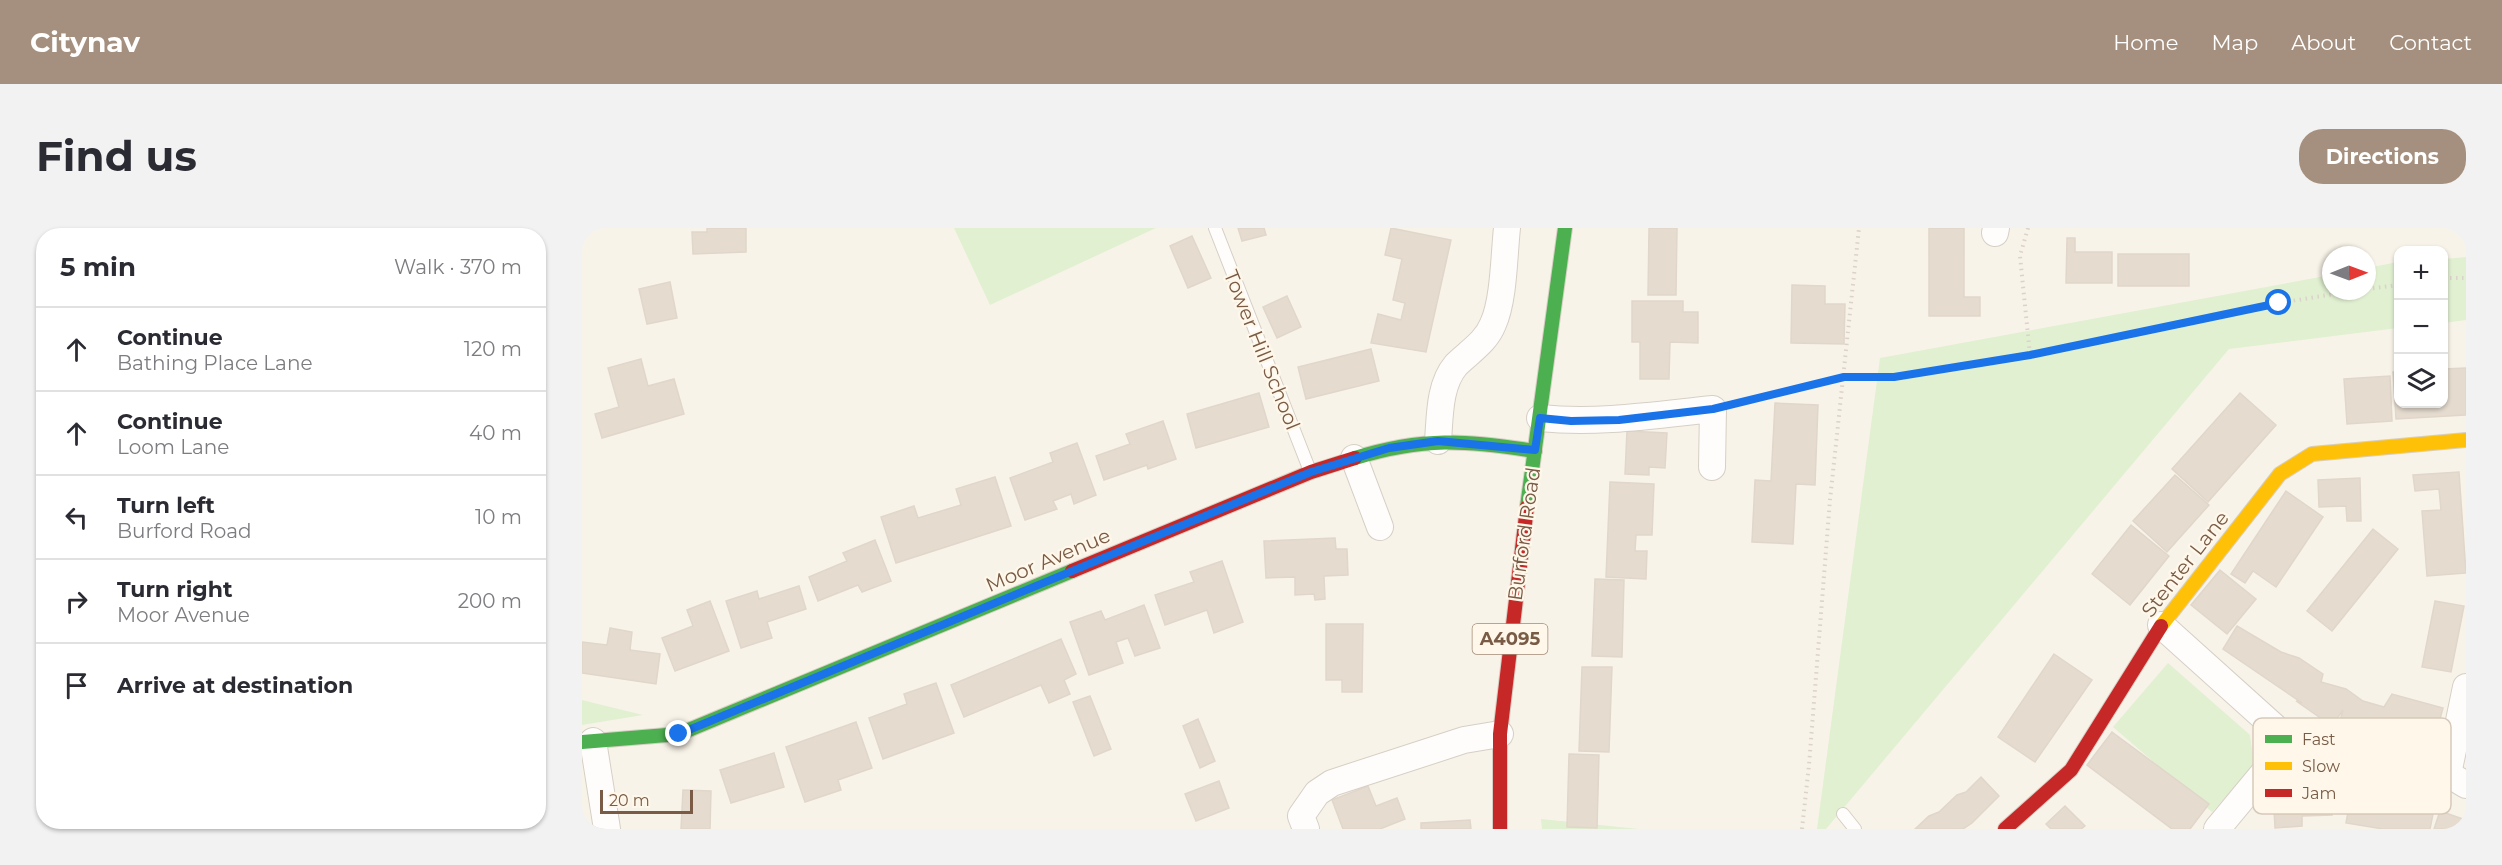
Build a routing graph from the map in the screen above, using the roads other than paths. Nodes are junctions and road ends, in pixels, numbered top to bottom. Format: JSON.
{"nodes":[{"id":1,"x":1215,"y":228,"type":"edge"},
{"id":2,"x":1507,"y":228,"type":"edge"},
{"id":3,"x":1565,"y":228,"type":"edge"},
{"id":4,"x":1540,"y":418,"type":"junction"},
{"id":5,"x":2466,"y":440,"type":"edge"},
{"id":6,"x":1438,"y":441,"type":"junction"},
{"id":7,"x":1535,"y":450,"type":"junction"},
{"id":8,"x":1354,"y":458,"type":"junction"},
{"id":9,"x":1712,"y":467,"type":"dead end"},
{"id":10,"x":1311,"y":472,"type":"junction"},
{"id":11,"x":1380,"y":527,"type":"dead end"},
{"id":12,"x":2161,"y":625,"type":"junction"},
{"id":13,"x":2466,"y":687,"type":"edge"},
{"id":14,"x":2264,"y":718,"type":"edge"},
{"id":15,"x":1500,"y":734,"type":"junction"},
{"id":16,"x":587,"y":742,"type":"edge"},
{"id":17,"x":2457,"y":780,"type":"edge"},
{"id":18,"x":2253,"y":786,"type":"edge"},
{"id":19,"x":1843,"y":814,"type":"dead end"},
{"id":20,"x":607,"y":829,"type":"edge"},
{"id":21,"x":1306,"y":829,"type":"edge"},
{"id":22,"x":1500,"y":829,"type":"edge"},
{"id":23,"x":1854,"y":829,"type":"edge"},
{"id":24,"x":2004,"y":829,"type":"edge"},
{"id":25,"x":2217,"y":829,"type":"edge"}],
"edges":[{"from":1,"to":10,"type":"lane","name":"Tower Hill School"},
{"from":2,"to":6,"type":"street"},
{"from":3,"to":4,"type":"street","name":"Burford Road","number":"A4095"},
{"from":4,"to":7,"type":"street","name":"Burford Road","number":"A4095"},
{"from":4,"to":9,"type":"street"},
{"from":5,"to":12,"type":"street","name":"Stenter Lane"},
{"from":6,"to":7,"type":"street","name":"Moor Avenue"},
{"from":6,"to":8,"type":"street","name":"Moor Avenue"},
{"from":7,"to":15,"type":"street","name":"Burford Road","number":"A4095"},
{"from":8,"to":10,"type":"street","name":"Moor Avenue"},
{"from":8,"to":11,"type":"street"},
{"from":10,"to":16,"type":"street","name":"Moor Avenue"},
{"from":12,"to":14,"type":"street"},
{"from":12,"to":24,"type":"street","name":"Stenter Lane"},
{"from":13,"to":17,"type":"street"},
{"from":15,"to":21,"type":"street"},
{"from":15,"to":22,"type":"street","name":"Burford Road","number":"A4095"},
{"from":16,"to":20,"type":"street"},
{"from":18,"to":25,"type":"street"},
{"from":19,"to":23,"type":"lane"}]}
